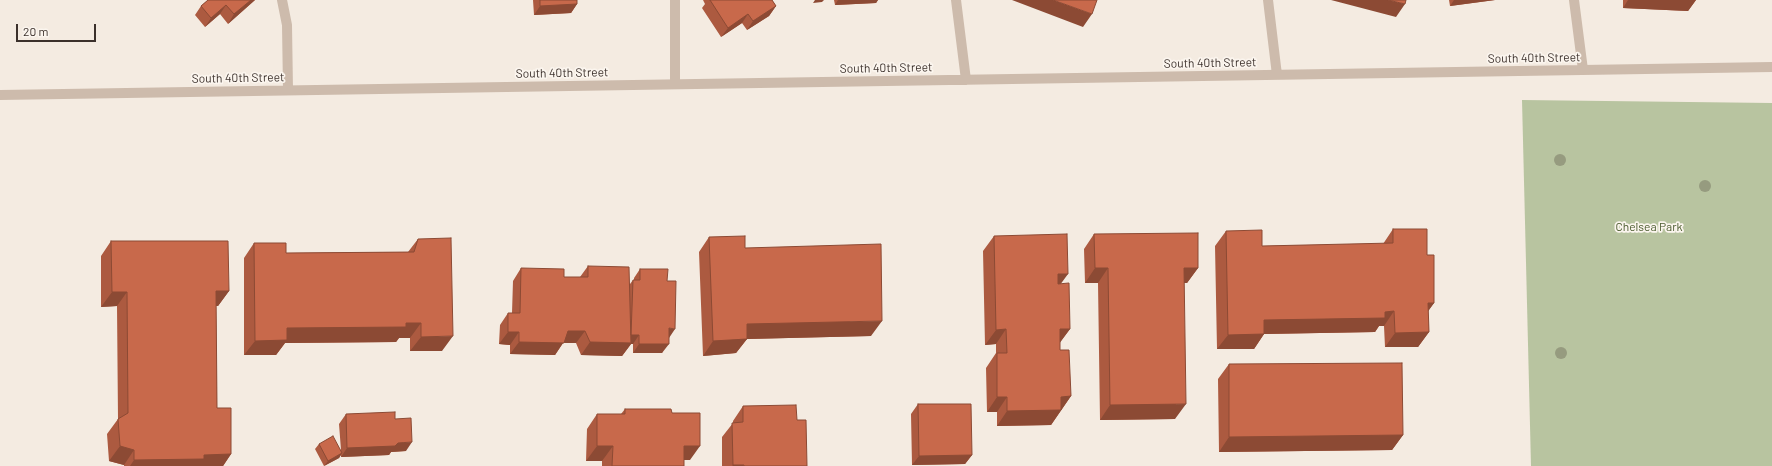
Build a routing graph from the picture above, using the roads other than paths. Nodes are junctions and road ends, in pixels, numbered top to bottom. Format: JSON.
{"nodes":[{"id":1,"x":282,"y":0,"type":"edge"},
{"id":2,"x":675,"y":0,"type":"edge"},
{"id":3,"x":956,"y":0,"type":"edge"},
{"id":4,"x":1268,"y":0,"type":"edge"},
{"id":5,"x":1574,"y":0,"type":"edge"},
{"id":6,"x":1772,"y":67,"type":"edge"},
{"id":7,"x":1583,"y":70,"type":"junction"},
{"id":8,"x":1277,"y":74,"type":"junction"},
{"id":9,"x":966,"y":80,"type":"junction"},
{"id":10,"x":675,"y":84,"type":"junction"},
{"id":11,"x":288,"y":90,"type":"junction"},
{"id":12,"x":0,"y":95,"type":"edge"}],
"edges":[{"from":1,"to":11,"type":"street"},
{"from":2,"to":10,"type":"street"},
{"from":3,"to":9,"type":"street"},
{"from":4,"to":8,"type":"street"},
{"from":5,"to":7,"type":"street"},
{"from":6,"to":7,"type":"street","name":"South 40th Street"},
{"from":7,"to":8,"type":"street","name":"South 40th Street"},
{"from":8,"to":9,"type":"street","name":"South 40th Street"},
{"from":9,"to":10,"type":"street","name":"South 40th Street"},
{"from":10,"to":11,"type":"street","name":"South 40th Street"},
{"from":11,"to":12,"type":"street","name":"South 40th Street"}]}
